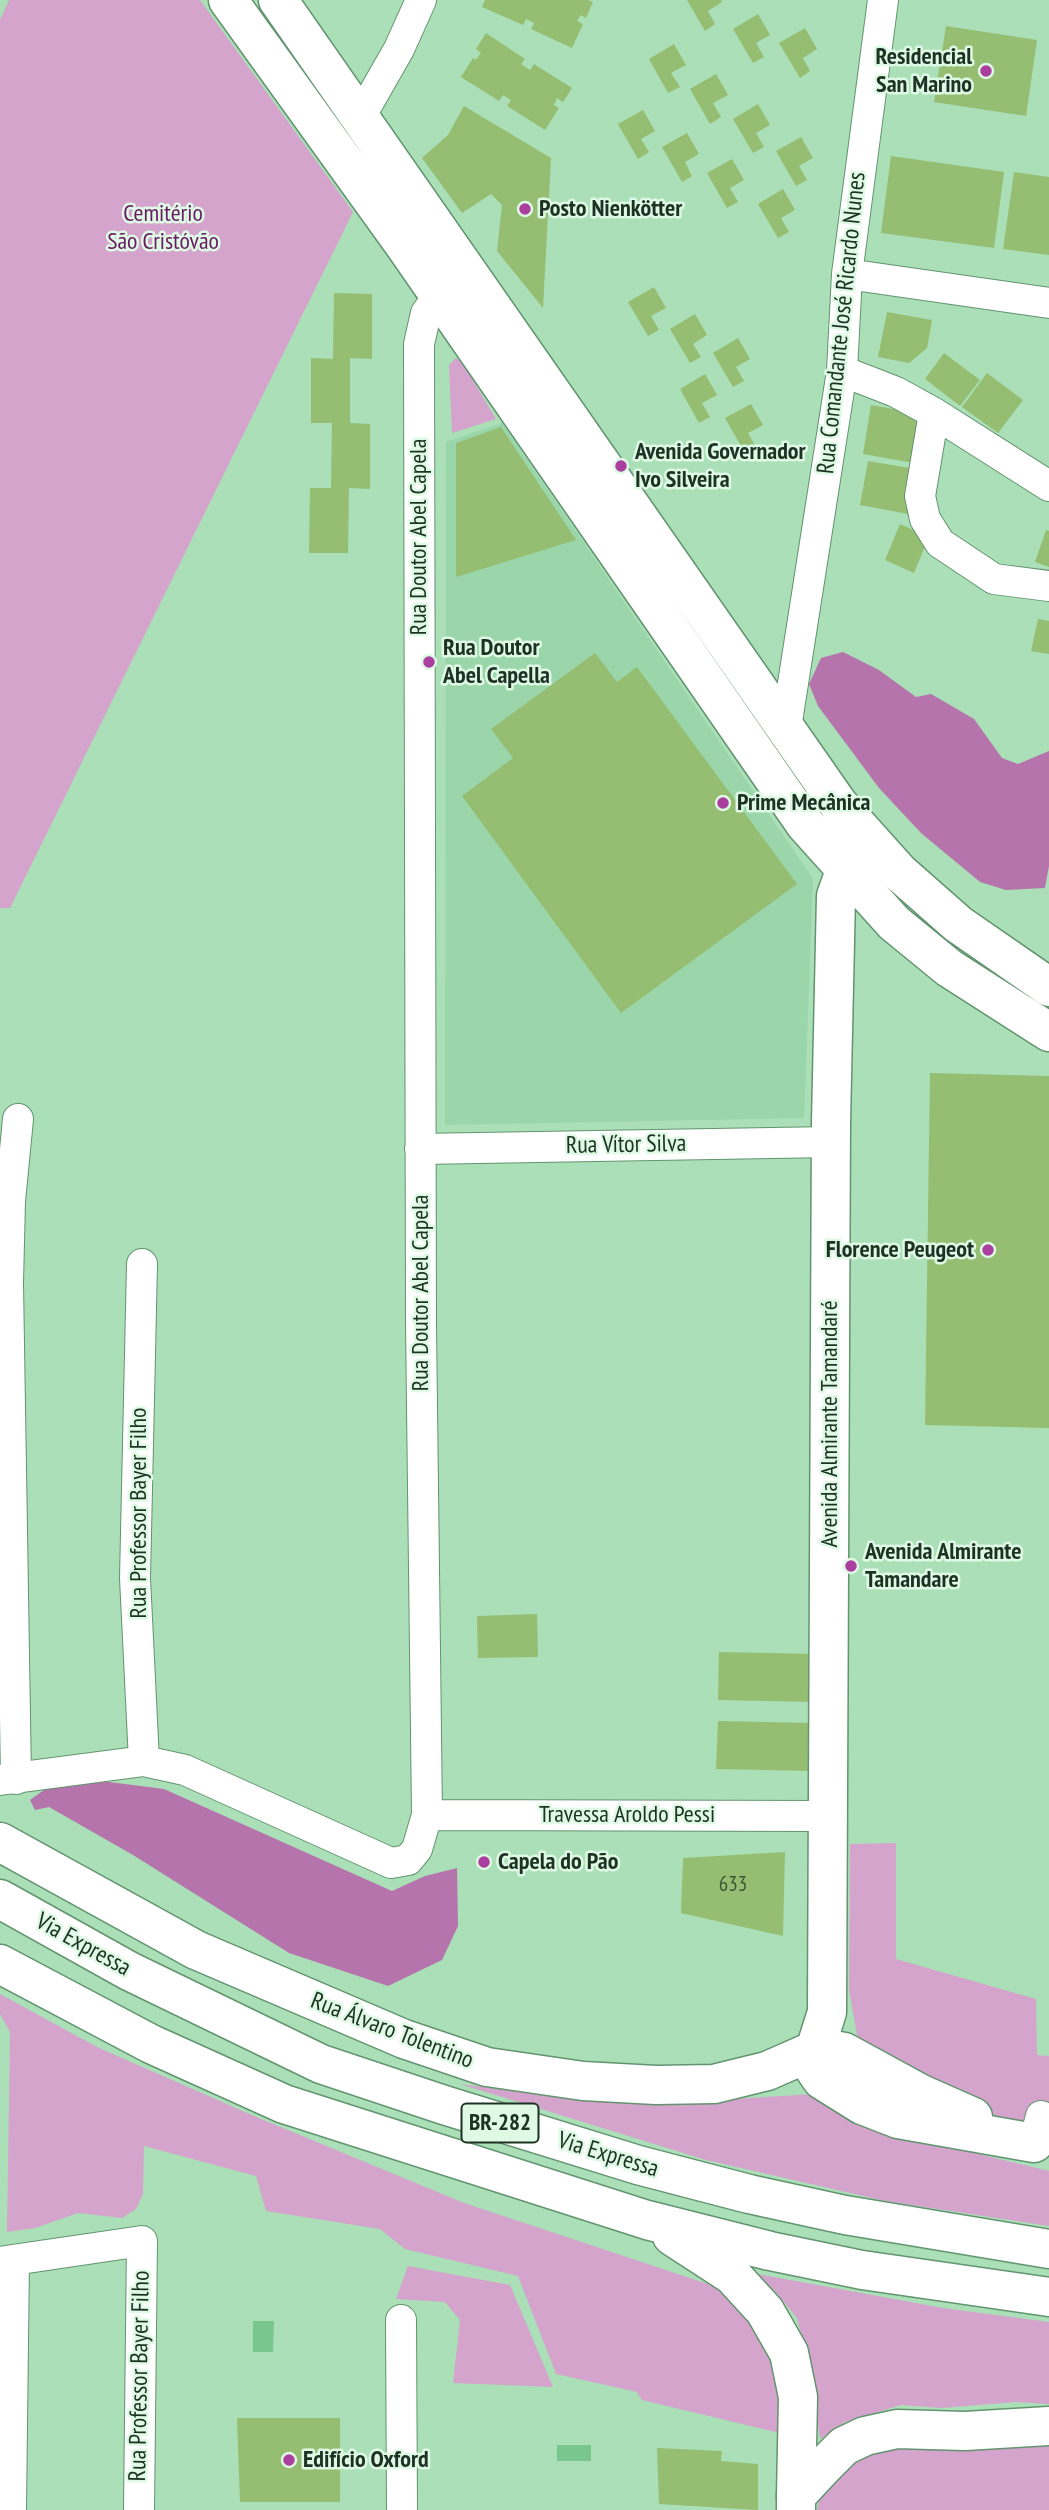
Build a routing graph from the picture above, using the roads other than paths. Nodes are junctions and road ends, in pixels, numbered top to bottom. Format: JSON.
{"nodes":[{"id":1,"x":228,"y":0,"type":"edge"},
{"id":2,"x":278,"y":0,"type":"edge"},
{"id":3,"x":421,"y":0,"type":"edge"},
{"id":4,"x":883,"y":0,"type":"edge"},
{"id":5,"x":359,"y":119,"type":"junction"},
{"id":6,"x":471,"y":274,"type":"junction"},
{"id":7,"x":847,"y":274,"type":"junction"},
{"id":8,"x":439,"y":295,"type":"junction"},
{"id":9,"x":1049,"y":303,"type":"edge"},
{"id":10,"x":842,"y":371,"type":"junction"},
{"id":11,"x":934,"y":413,"type":"junction"},
{"id":12,"x":1049,"y":486,"type":"edge"},
{"id":13,"x":1049,"y":586,"type":"edge"},
{"id":14,"x":786,"y":728,"type":"junction"},
{"id":15,"x":845,"y":871,"type":"junction"},
{"id":16,"x":1049,"y":987,"type":"edge"},
{"id":17,"x":1049,"y":1032,"type":"edge"},
{"id":18,"x":18,"y":1119,"type":"dead end"},
{"id":19,"x":831,"y":1142,"type":"junction"},
{"id":20,"x":420,"y":1149,"type":"junction"},
{"id":21,"x":142,"y":1264,"type":"dead end"},
{"id":22,"x":144,"y":1761,"type":"junction"},
{"id":23,"x":8,"y":1779,"type":"edge"},
{"id":24,"x":426,"y":1815,"type":"junction"},
{"id":25,"x":828,"y":1816,"type":"junction"},
{"id":26,"x":0,"y":1842,"type":"edge"},
{"id":27,"x":0,"y":1899,"type":"edge"},
{"id":28,"x":0,"y":1964,"type":"edge"},
{"id":29,"x":828,"y":2041,"type":"junction"},
{"id":30,"x":1041,"y":2136,"type":"edge"},
{"id":31,"x":647,"y":2220,"type":"junction"},
{"id":32,"x":1042,"y":2249,"type":"edge"},
{"id":33,"x":7,"y":2261,"type":"edge"},
{"id":34,"x":1044,"y":2296,"type":"edge"},
{"id":35,"x":401,"y":2320,"type":"dead end"},
{"id":36,"x":1049,"y":2426,"type":"edge"},
{"id":37,"x":796,"y":2503,"type":"edge"},
{"id":38,"x":11,"y":2510,"type":"edge"},
{"id":39,"x":138,"y":2510,"type":"edge"},
{"id":40,"x":402,"y":2510,"type":"edge"}],
"edges":[{"from":1,"to":8,"type":"main road"},
{"from":2,"to":5,"type":"main road"},
{"from":3,"to":5,"type":"street"},
{"from":4,"to":7,"type":"street","name":"Rua Comandante José Ricardo Nunes"},
{"from":5,"to":6,"type":"main road"},
{"from":6,"to":8,"type":"main road"},
{"from":6,"to":14,"type":"main road"},
{"from":7,"to":9,"type":"street"},
{"from":7,"to":10,"type":"street","name":"Rua Comandante José Ricardo Nunes"},
{"from":8,"to":15,"type":"main road"},
{"from":8,"to":20,"type":"street","name":"Rua Doutor Abel Capela"},
{"from":10,"to":11,"type":"street"},
{"from":10,"to":14,"type":"street","name":"Rua Comandante José Ricardo Nunes"},
{"from":11,"to":12,"type":"street"},
{"from":11,"to":13,"type":"street"},
{"from":14,"to":16,"type":"main road"},
{"from":15,"to":17,"type":"main road"},
{"from":15,"to":19,"type":"main road","name":"Avenida Almirante Tamandaré"},
{"from":18,"to":23,"type":"street"},
{"from":19,"to":20,"type":"street","name":"Rua Vítor Silva"},
{"from":19,"to":25,"type":"main road","name":"Avenida Almirante Tamandaré"},
{"from":20,"to":24,"type":"street","name":"Rua Doutor Abel Capela"},
{"from":21,"to":22,"type":"street","name":"Rua Professor Bayer Filho"},
{"from":22,"to":23,"type":"street","name":"Rua Doutor Abel Capela"},
{"from":22,"to":24,"type":"street","name":"Rua Doutor Abel Capela"},
{"from":24,"to":25,"type":"street","name":"Travessa Aroldo Pessi"},
{"from":25,"to":29,"type":"main road","name":"Avenida Almirante Tamandaré"},
{"from":26,"to":29,"type":"main road","name":"Rua Álvaro Tolentino"},
{"from":27,"to":32,"type":"main road","name":"Via Expressa","number":"BR-282"},
{"from":28,"to":31,"type":"main road","name":"Via Expressa","number":"BR-282"},
{"from":29,"to":30,"type":"main road","name":"Avenida Almirante Tamandaré"},
{"from":31,"to":34,"type":"main road","name":"Via Expressa","number":"BR-282"},
{"from":31,"to":37,"type":"main road"},
{"from":33,"to":38,"type":"street"},
{"from":33,"to":39,"type":"street","name":"Rua Professor Bayer Filho"},
{"from":35,"to":40,"type":"street"},
{"from":36,"to":37,"type":"main road"}]}
